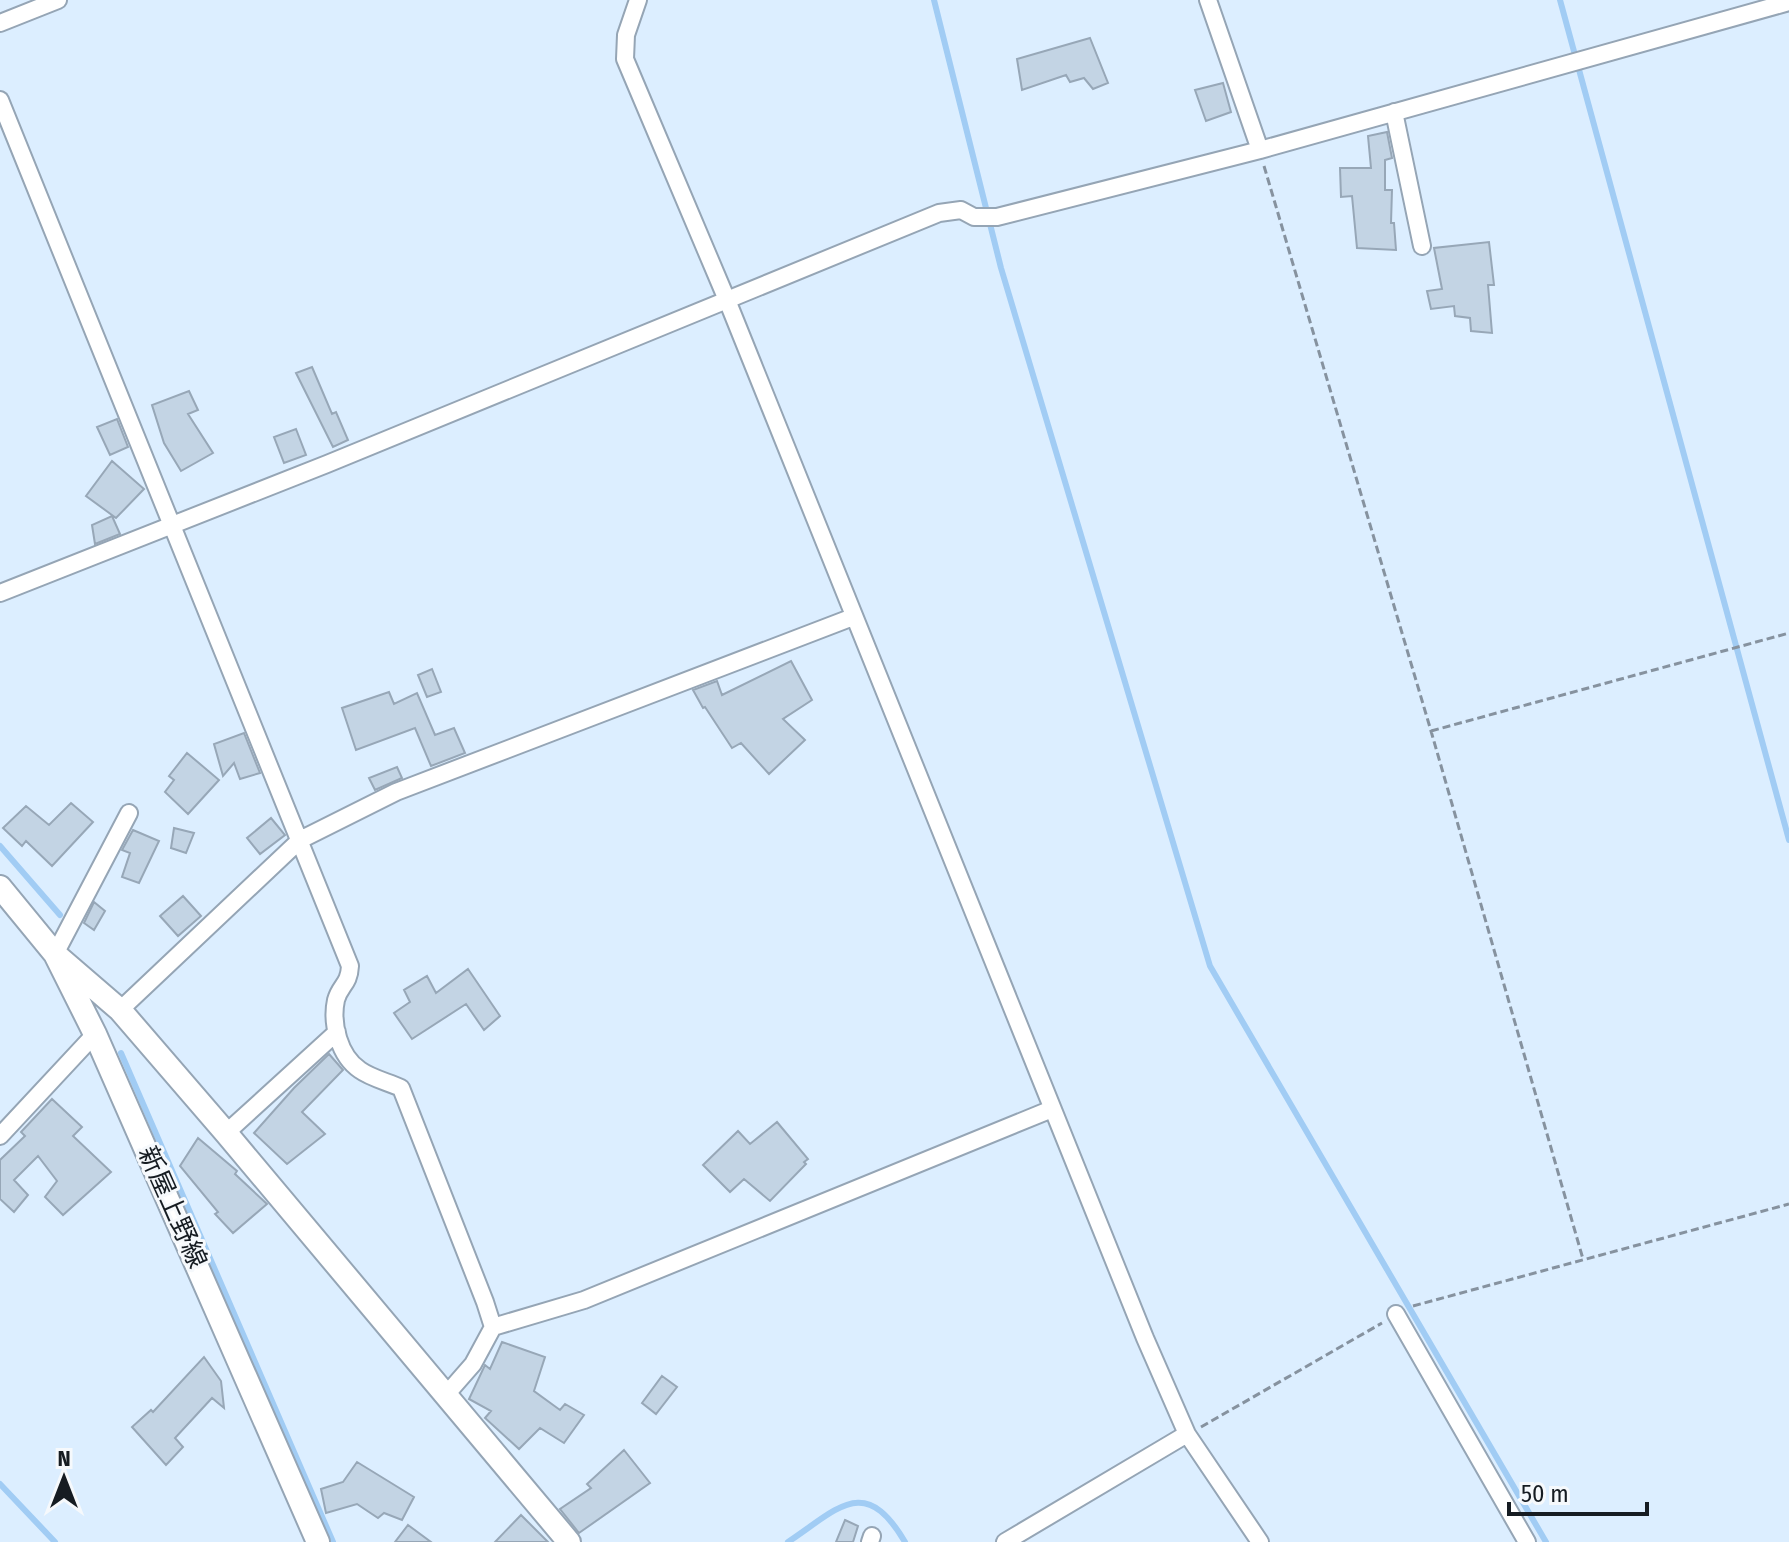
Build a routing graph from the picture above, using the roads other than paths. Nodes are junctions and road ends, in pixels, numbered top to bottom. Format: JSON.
{"nodes":[{"id":1,"x":58,"y":0,"type":"edge"},
{"id":2,"x":638,"y":0,"type":"edge"},
{"id":3,"x":1208,"y":0,"type":"edge"},
{"id":4,"x":1789,"y":2,"type":"edge"},
{"id":5,"x":0,"y":23,"type":"edge"},
{"id":6,"x":0,"y":100,"type":"edge"},
{"id":7,"x":1394,"y":112,"type":"junction"},
{"id":8,"x":1260,"y":150,"type":"junction"},
{"id":9,"x":1422,"y":246,"type":"dead end"},
{"id":10,"x":727,"y":300,"type":"junction"},
{"id":11,"x":171,"y":525,"type":"junction"},
{"id":12,"x":0,"y":593,"type":"edge"},
{"id":13,"x":853,"y":617,"type":"junction"},
{"id":14,"x":129,"y":813,"type":"dead end"},
{"id":15,"x":300,"y":840,"type":"junction"},
{"id":16,"x":0,"y":887,"type":"edge"},
{"id":17,"x":55,"y":954,"type":"junction"},
{"id":18,"x":120,"y":1010,"type":"junction"},
{"id":19,"x":337,"y":1032,"type":"junction"},
{"id":20,"x":95,"y":1034,"type":"junction"},
{"id":21,"x":1052,"y":1109,"type":"junction"},
{"id":22,"x":226,"y":1133,"type":"junction"},
{"id":23,"x":0,"y":1136,"type":"edge"},
{"id":24,"x":1396,"y":1314,"type":"road end"},
{"id":25,"x":493,"y":1327,"type":"junction"},
{"id":26,"x":445,"y":1396,"type":"junction"},
{"id":27,"x":1187,"y":1434,"type":"junction"},
{"id":28,"x":318,"y":1542,"type":"edge"},
{"id":29,"x":569,"y":1542,"type":"edge"},
{"id":30,"x":1005,"y":1542,"type":"edge"},
{"id":31,"x":1260,"y":1542,"type":"edge"},
{"id":32,"x":1527,"y":1542,"type":"edge"}],
"edges":[{"from":1,"to":5,"type":"street"},
{"from":2,"to":10,"type":"street"},
{"from":3,"to":8,"type":"street"},
{"from":4,"to":7,"type":"street"},
{"from":6,"to":11,"type":"street"},
{"from":7,"to":8,"type":"street"},
{"from":7,"to":9,"type":"street"},
{"from":8,"to":10,"type":"street"},
{"from":10,"to":11,"type":"street"},
{"from":10,"to":13,"type":"street"},
{"from":11,"to":12,"type":"street"},
{"from":11,"to":15,"type":"street"},
{"from":13,"to":15,"type":"street"},
{"from":13,"to":21,"type":"street"},
{"from":14,"to":17,"type":"street"},
{"from":15,"to":18,"type":"street"},
{"from":15,"to":19,"type":"street"},
{"from":16,"to":17,"type":"street","name":"新屋上野線"},
{"from":17,"to":18,"type":"street"},
{"from":17,"to":20,"type":"street","name":"新屋上野線"},
{"from":18,"to":22,"type":"street"},
{"from":19,"to":22,"type":"street"},
{"from":19,"to":25,"type":"street"},
{"from":20,"to":23,"type":"street"},
{"from":20,"to":28,"type":"street","name":"新屋上野線"},
{"from":21,"to":25,"type":"street"},
{"from":21,"to":27,"type":"street"},
{"from":22,"to":26,"type":"street"},
{"from":24,"to":32,"type":"street"},
{"from":25,"to":26,"type":"street"},
{"from":26,"to":29,"type":"street"},
{"from":27,"to":30,"type":"street"},
{"from":27,"to":31,"type":"street"}]}
